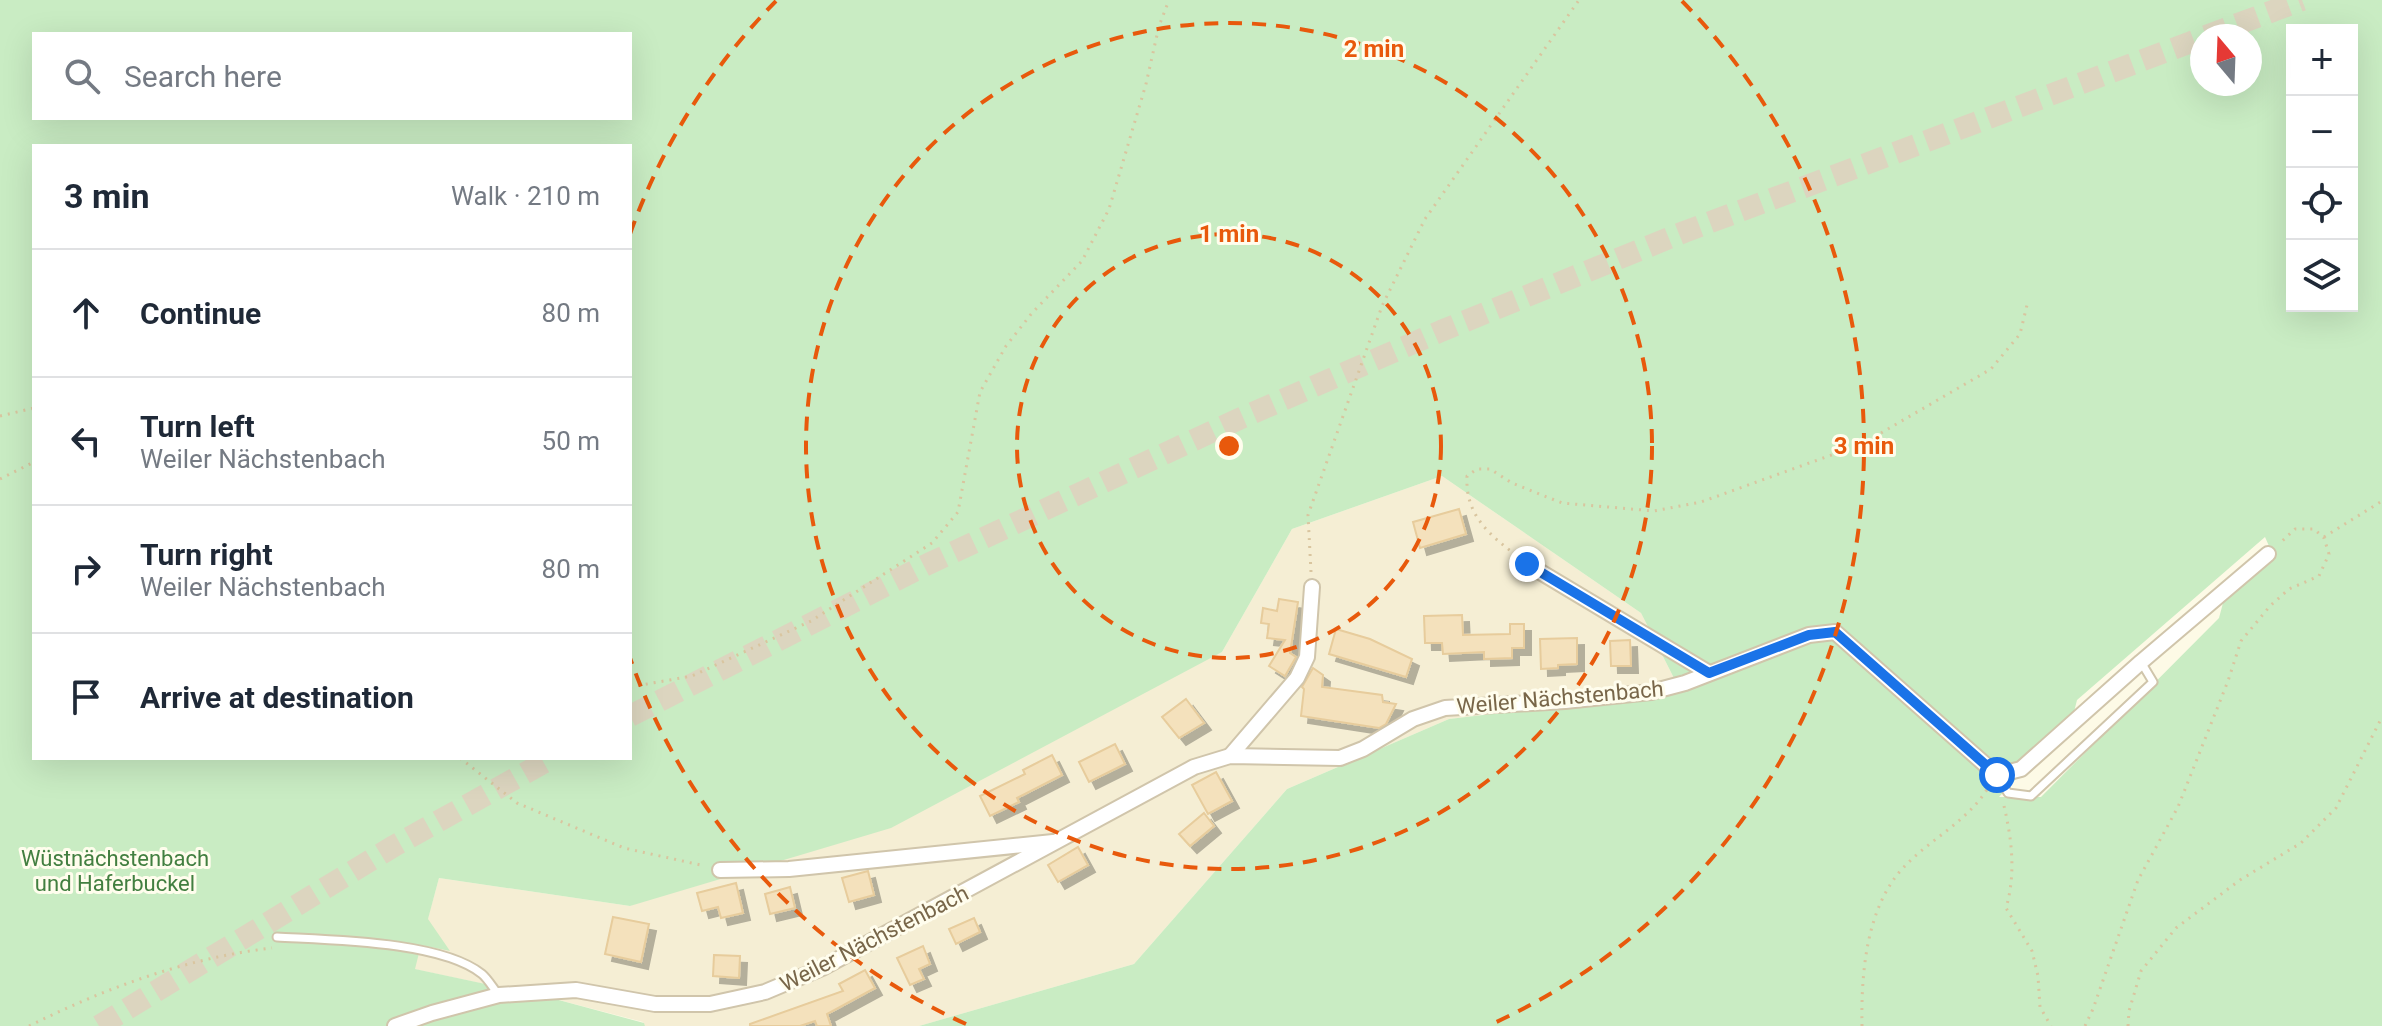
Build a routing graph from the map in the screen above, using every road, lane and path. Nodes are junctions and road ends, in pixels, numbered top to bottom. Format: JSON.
{"nodes":[{"id":1,"x":1169,"y":0,"type":"edge"},
{"id":2,"x":1579,"y":0,"type":"edge"},
{"id":3,"x":2027,"y":305,"type":"dead end"},
{"id":4,"x":32,"y":408,"type":"edge"},
{"id":5,"x":0,"y":416,"type":"edge"},
{"id":6,"x":32,"y":463,"type":"edge"},
{"id":7,"x":0,"y":479,"type":"edge"},
{"id":8,"x":2382,"y":501,"type":"edge"},
{"id":9,"x":2324,"y":538,"type":"junction"},
{"id":10,"x":2268,"y":554,"type":"joint"},
{"id":11,"x":1527,"y":564,"type":"joint"},
{"id":12,"x":1312,"y":587,"type":"joint"},
{"id":13,"x":2141,"y":662,"type":"junction"},
{"id":14,"x":1709,"y":673,"type":"junction"},
{"id":15,"x":632,"y":687,"type":"edge"},
{"id":16,"x":2382,"y":717,"type":"edge"},
{"id":17,"x":1230,"y":756,"type":"junction"},
{"id":18,"x":463,"y":760,"type":"edge"},
{"id":19,"x":1997,"y":775,"type":"junction"},
{"id":20,"x":1061,"y":841,"type":"junction"},
{"id":21,"x":720,"y":870,"type":"joint"},
{"id":22,"x":277,"y":937,"type":"dead end"},
{"id":23,"x":284,"y":946,"type":"dead end"},
{"id":24,"x":499,"y":995,"type":"junction"},
{"id":25,"x":29,"y":1026,"type":"edge"},
{"id":26,"x":395,"y":1026,"type":"edge"},
{"id":27,"x":1862,"y":1026,"type":"edge"},
{"id":28,"x":2051,"y":1026,"type":"edge"},
{"id":29,"x":2085,"y":1026,"type":"edge"},
{"id":30,"x":2128,"y":1026,"type":"edge"}],
"edges":[{"from":1,"to":15,"type":"path"},
{"from":2,"to":12,"type":"path"},
{"from":3,"to":11,"type":"path"},
{"from":4,"to":5,"type":"path"},
{"from":6,"to":7,"type":"path"},
{"from":8,"to":9,"type":"path"},
{"from":9,"to":10,"type":"path"},
{"from":9,"to":29,"type":"path"},
{"from":10,"to":13,"type":"street"},
{"from":11,"to":14,"type":"street","name":"Weiler Nächstenbach"},
{"from":12,"to":17,"type":"street"},
{"from":13,"to":19,"type":"street"},
{"from":13,"to":19,"type":"lane"},
{"from":14,"to":17,"type":"street","name":"Weiler Nächstenbach"},
{"from":14,"to":19,"type":"street","name":"Weiler Nächstenbach"},
{"from":16,"to":30,"type":"path"},
{"from":17,"to":20,"type":"street","name":"Weiler Nächstenbach"},
{"from":18,"to":21,"type":"path"},
{"from":19,"to":27,"type":"path"},
{"from":19,"to":28,"type":"path"},
{"from":20,"to":21,"type":"street","name":"Weiler Nächstenbach"},
{"from":20,"to":24,"type":"street","name":"Weiler Nächstenbach"},
{"from":22,"to":24,"type":"lane"},
{"from":23,"to":25,"type":"path"},
{"from":24,"to":26,"type":"street","name":"Weiler Nächstenbach"}]}
